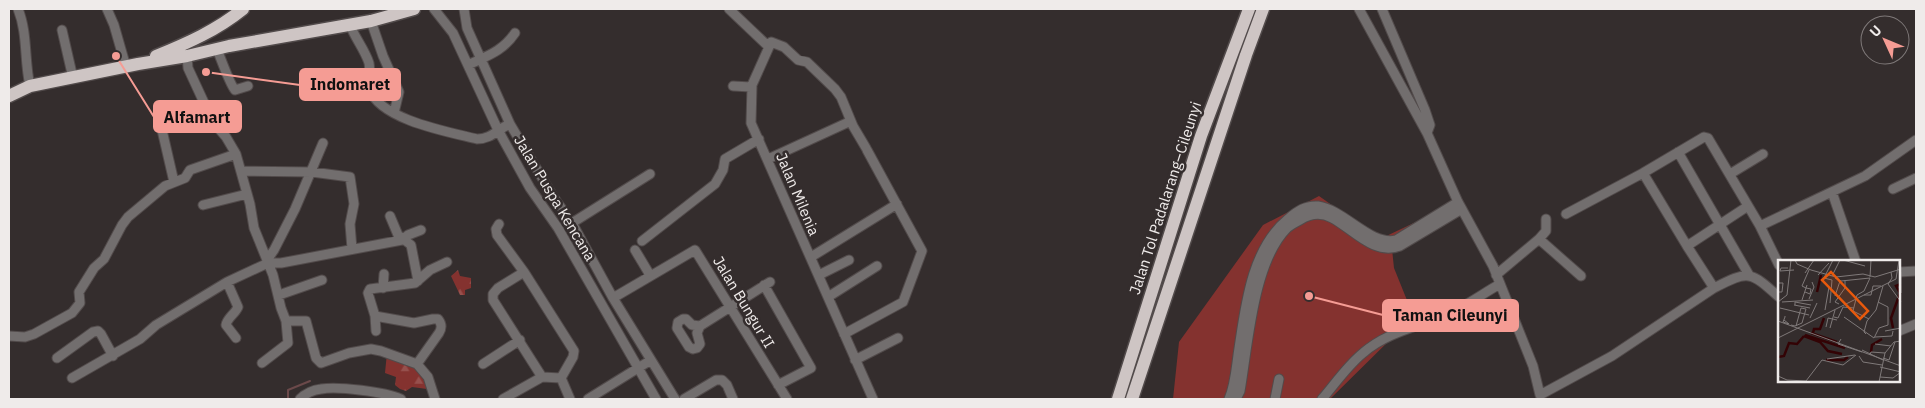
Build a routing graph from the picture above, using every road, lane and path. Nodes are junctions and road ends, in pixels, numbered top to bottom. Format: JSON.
{"nodes":[{"id":1,"x":18,"y":9,"type":"edge"},
{"id":2,"x":107,"y":9,"type":"edge"},
{"id":3,"x":243,"y":9,"type":"edge"},
{"id":4,"x":414,"y":9,"type":"edge"},
{"id":5,"x":434,"y":9,"type":"edge"},
{"id":6,"x":464,"y":9,"type":"edge"},
{"id":7,"x":729,"y":9,"type":"edge"},
{"id":8,"x":1249,"y":9,"type":"edge"},
{"id":9,"x":1263,"y":9,"type":"edge"},
{"id":10,"x":1359,"y":9,"type":"edge"},
{"id":11,"x":1382,"y":9,"type":"edge"},
{"id":12,"x":371,"y":21,"type":"junction"},
{"id":13,"x":224,"y":24,"type":"junction"},
{"id":14,"x":350,"y":25,"type":"junction"},
{"id":15,"x":62,"y":30,"type":"dead end"},
{"id":16,"x":515,"y":33,"type":"dead end"},
{"id":17,"x":768,"y":47,"type":"junction"},
{"id":18,"x":223,"y":48,"type":"junction"},
{"id":19,"x":187,"y":56,"type":"junction"},
{"id":20,"x":481,"y":59,"type":"junction"},
{"id":21,"x":132,"y":65,"type":"junction"},
{"id":22,"x":468,"y":65,"type":"junction"},
{"id":23,"x":73,"y":78,"type":"junction"},
{"id":24,"x":30,"y":86,"type":"junction"},
{"id":25,"x":248,"y":86,"type":"dead end"},
{"id":26,"x":733,"y":86,"type":"dead end"},
{"id":27,"x":751,"y":87,"type":"junction"},
{"id":28,"x":9,"y":96,"type":"edge"},
{"id":29,"x":394,"y":113,"type":"junction"},
{"id":30,"x":159,"y":117,"type":"dead end"},
{"id":31,"x":851,"y":121,"type":"junction"},
{"id":32,"x":510,"y":124,"type":"junction"},
{"id":33,"x":498,"y":130,"type":"junction"},
{"id":34,"x":1427,"y":133,"type":"junction"},
{"id":35,"x":759,"y":138,"type":"junction"},
{"id":36,"x":1916,"y":140,"type":"edge"},
{"id":37,"x":323,"y":143,"type":"dead end"},
{"id":38,"x":1678,"y":152,"type":"junction"},
{"id":39,"x":236,"y":154,"type":"junction"},
{"id":40,"x":1763,"y":154,"type":"dead end"},
{"id":41,"x":768,"y":159,"type":"junction"},
{"id":42,"x":241,"y":171,"type":"junction"},
{"id":43,"x":312,"y":172,"type":"junction"},
{"id":44,"x":1643,"y":173,"type":"junction"},
{"id":45,"x":650,"y":174,"type":"dead end"},
{"id":46,"x":1730,"y":174,"type":"junction"},
{"id":47,"x":1916,"y":178,"type":"edge"},
{"id":48,"x":544,"y":180,"type":"junction"},
{"id":49,"x":174,"y":182,"type":"junction"},
{"id":50,"x":530,"y":188,"type":"junction"},
{"id":51,"x":1893,"y":189,"type":"dead end"},
{"id":52,"x":1832,"y":192,"type":"junction"},
{"id":53,"x":247,"y":194,"type":"junction"},
{"id":54,"x":897,"y":204,"type":"junction"},
{"id":55,"x":203,"y":205,"type":"dead end"},
{"id":56,"x":1460,"y":205,"type":"junction"},
{"id":57,"x":1748,"y":206,"type":"junction"},
{"id":58,"x":1566,"y":214,"type":"dead end"},
{"id":59,"x":390,"y":216,"type":"dead end"},
{"id":60,"x":1546,"y":219,"type":"dead end"},
{"id":61,"x":572,"y":223,"type":"junction"},
{"id":62,"x":499,"y":224,"type":"dead end"},
{"id":63,"x":1719,"y":225,"type":"junction"},
{"id":64,"x":1760,"y":226,"type":"junction"},
{"id":65,"x":421,"y":230,"type":"dead end"},
{"id":66,"x":1539,"y":239,"type":"junction"},
{"id":67,"x":402,"y":240,"type":"junction"},
{"id":68,"x":642,"y":241,"type":"dead end"},
{"id":69,"x":1398,"y":243,"type":"junction"},
{"id":70,"x":1686,"y":246,"type":"junction"},
{"id":71,"x":352,"y":249,"type":"junction"},
{"id":72,"x":635,"y":250,"type":"dead end"},
{"id":73,"x":812,"y":257,"type":"junction"},
{"id":74,"x":848,"y":260,"type":"dead end"},
{"id":75,"x":1855,"y":260,"type":"edge"},
{"id":76,"x":268,"y":261,"type":"junction"},
{"id":77,"x":447,"y":262,"type":"dead end"},
{"id":78,"x":1778,"y":263,"type":"edge"},
{"id":79,"x":878,"y":266,"type":"dead end"},
{"id":80,"x":1916,"y":271,"type":"edge"},
{"id":81,"x":524,"y":272,"type":"junction"},
{"id":82,"x":1900,"y":272,"type":"edge"},
{"id":83,"x":384,"y":274,"type":"dead end"},
{"id":84,"x":819,"y":275,"type":"junction"},
{"id":85,"x":1749,"y":275,"type":"junction"},
{"id":86,"x":650,"y":276,"type":"junction"},
{"id":87,"x":1581,"y":276,"type":"dead end"},
{"id":88,"x":322,"y":280,"type":"dead end"},
{"id":89,"x":1498,"y":280,"type":"junction"},
{"id":90,"x":418,"y":281,"type":"junction"},
{"id":91,"x":227,"y":282,"type":"junction"},
{"id":92,"x":383,"y":288,"type":"junction"},
{"id":93,"x":1714,"y":288,"type":"junction"},
{"id":94,"x":279,"y":295,"type":"junction"},
{"id":95,"x":1778,"y":296,"type":"edge"},
{"id":96,"x":828,"y":297,"type":"junction"},
{"id":97,"x":614,"y":298,"type":"junction"},
{"id":98,"x":730,"y":306,"type":"junction"},
{"id":99,"x":375,"y":316,"type":"junction"},
{"id":100,"x":286,"y":321,"type":"junction"},
{"id":101,"x":1916,"y":324,"type":"edge"},
{"id":102,"x":700,"y":326,"type":"dead end"},
{"id":103,"x":376,"y":331,"type":"dead end"},
{"id":104,"x":1900,"y":331,"type":"edge"},
{"id":105,"x":844,"y":334,"type":"junction"},
{"id":106,"x":9,"y":336,"type":"edge"},
{"id":107,"x":236,"y":338,"type":"dead end"},
{"id":108,"x":898,"y":338,"type":"dead end"},
{"id":109,"x":520,"y":340,"type":"junction"},
{"id":110,"x":113,"y":356,"type":"junction"},
{"id":111,"x":57,"y":358,"type":"dead end"},
{"id":112,"x":651,"y":360,"type":"junction"},
{"id":113,"x":855,"y":360,"type":"junction"},
{"id":114,"x":262,"y":363,"type":"dead end"},
{"id":115,"x":417,"y":364,"type":"junction"},
{"id":116,"x":483,"y":364,"type":"dead end"},
{"id":117,"x":638,"y":368,"type":"junction"},
{"id":118,"x":542,"y":377,"type":"junction"},
{"id":119,"x":72,"y":378,"type":"dead end"},
{"id":120,"x":561,"y":378,"type":"junction"},
{"id":121,"x":1279,"y":379,"type":"dead end"},
{"id":122,"x":778,"y":385,"type":"junction"},
{"id":123,"x":339,"y":389,"type":"junction"},
{"id":124,"x":602,"y":396,"type":"edge"},
{"id":125,"x":1541,"y":397,"type":"edge"},
{"id":126,"x":300,"y":399,"type":"edge"},
{"id":127,"x":345,"y":399,"type":"edge"},
{"id":128,"x":401,"y":399,"type":"edge"},
{"id":129,"x":435,"y":399,"type":"edge"},
{"id":130,"x":503,"y":399,"type":"edge"},
{"id":131,"x":570,"y":399,"type":"edge"},
{"id":132,"x":588,"y":399,"type":"edge"},
{"id":133,"x":656,"y":399,"type":"edge"},
{"id":134,"x":675,"y":399,"type":"edge"},
{"id":135,"x":684,"y":399,"type":"edge"},
{"id":136,"x":734,"y":399,"type":"edge"},
{"id":137,"x":786,"y":399,"type":"edge"},
{"id":138,"x":872,"y":399,"type":"edge"},
{"id":139,"x":1118,"y":399,"type":"edge"},
{"id":140,"x":1132,"y":399,"type":"edge"},
{"id":141,"x":1228,"y":399,"type":"edge"},
{"id":142,"x":1236,"y":399,"type":"edge"},
{"id":143,"x":1275,"y":399,"type":"edge"},
{"id":144,"x":1322,"y":399,"type":"edge"}],
"edges":[{"from":1,"to":24,"type":"street"},
{"from":2,"to":21,"type":"street"},
{"from":3,"to":13,"type":"highway"},
{"from":4,"to":12,"type":"highway"},
{"from":5,"to":22,"type":"street","name":"Jalan Puspa Kencana"},
{"from":6,"to":20,"type":"street","name":"Jalan Puspa Kencana"},
{"from":7,"to":17,"type":"street"},
{"from":8,"to":139,"type":"highway","name":"Jalan Tol Padalarang–Cileunyi"},
{"from":9,"to":140,"type":"highway","name":"Jalan Tol Padalarang–Cileunyi"},
{"from":10,"to":34,"type":"street"},
{"from":11,"to":34,"type":"street"},
{"from":12,"to":14,"type":"highway"},
{"from":12,"to":29,"type":"street"},
{"from":13,"to":18,"type":"highway"},
{"from":13,"to":21,"type":"highway"},
{"from":14,"to":18,"type":"highway"},
{"from":14,"to":29,"type":"street"},
{"from":15,"to":23,"type":"street"},
{"from":16,"to":20,"type":"street"},
{"from":17,"to":27,"type":"street","name":"Jalan Milenia"},
{"from":17,"to":31,"type":"street"},
{"from":18,"to":19,"type":"highway"},
{"from":18,"to":25,"type":"street"},
{"from":19,"to":21,"type":"highway"},
{"from":19,"to":39,"type":"street"},
{"from":20,"to":22,"type":"street"},
{"from":20,"to":32,"type":"street","name":"Jalan Puspa Kencana"},
{"from":21,"to":23,"type":"highway"},
{"from":22,"to":33,"type":"street","name":"Jalan Puspa Kencana"},
{"from":23,"to":24,"type":"highway"},
{"from":24,"to":28,"type":"highway"},
{"from":26,"to":27,"type":"street"},
{"from":27,"to":35,"type":"street","name":"Jalan Milenia"},
{"from":29,"to":33,"type":"street"},
{"from":30,"to":49,"type":"street"},
{"from":31,"to":41,"type":"street"},
{"from":31,"to":54,"type":"street"},
{"from":32,"to":33,"type":"street"},
{"from":32,"to":48,"type":"street","name":"Jalan Puspa Kencana"},
{"from":33,"to":50,"type":"street","name":"Jalan Puspa Kencana"},
{"from":34,"to":56,"type":"street"},
{"from":35,"to":41,"type":"street","name":"Jalan Milenia"},
{"from":35,"to":68,"type":"street"},
{"from":36,"to":52,"type":"street"},
{"from":37,"to":43,"type":"street"},
{"from":38,"to":44,"type":"street"},
{"from":38,"to":46,"type":"street"},
{"from":38,"to":63,"type":"street"},
{"from":39,"to":42,"type":"street"},
{"from":39,"to":49,"type":"street"},
{"from":40,"to":46,"type":"street"},
{"from":41,"to":73,"type":"street","name":"Jalan Milenia"},
{"from":42,"to":43,"type":"street"},
{"from":42,"to":53,"type":"street"},
{"from":43,"to":71,"type":"street"},
{"from":43,"to":76,"type":"street"},
{"from":44,"to":58,"type":"street"},
{"from":44,"to":70,"type":"street"},
{"from":45,"to":61,"type":"street"},
{"from":46,"to":57,"type":"street"},
{"from":47,"to":51,"type":"street"},
{"from":48,"to":50,"type":"street"},
{"from":48,"to":61,"type":"street","name":"Jalan Puspa Kencana"},
{"from":49,"to":106,"type":"street"},
{"from":50,"to":117,"type":"street","name":"Jalan Puspa Kencana"},
{"from":52,"to":64,"type":"street"},
{"from":52,"to":75,"type":"street"},
{"from":53,"to":55,"type":"street"},
{"from":53,"to":76,"type":"street"},
{"from":54,"to":73,"type":"street"},
{"from":54,"to":105,"type":"street"},
{"from":56,"to":69,"type":"street"},
{"from":56,"to":89,"type":"street"},
{"from":57,"to":63,"type":"street"},
{"from":57,"to":64,"type":"street"},
{"from":59,"to":67,"type":"street"},
{"from":60,"to":66,"type":"street"},
{"from":61,"to":97,"type":"street","name":"Jalan Puspa Kencana"},
{"from":62,"to":81,"type":"street"},
{"from":63,"to":70,"type":"street"},
{"from":63,"to":85,"type":"street"},
{"from":64,"to":78,"type":"street"},
{"from":65,"to":67,"type":"street"},
{"from":66,"to":87,"type":"street"},
{"from":66,"to":89,"type":"street"},
{"from":67,"to":71,"type":"street"},
{"from":67,"to":90,"type":"street"},
{"from":69,"to":141,"type":"street"},
{"from":69,"to":142,"type":"street"},
{"from":70,"to":93,"type":"street"},
{"from":71,"to":76,"type":"street"},
{"from":72,"to":86,"type":"street"},
{"from":73,"to":84,"type":"street","name":"Jalan Milenia"},
{"from":74,"to":84,"type":"street"},
{"from":76,"to":91,"type":"street"},
{"from":76,"to":94,"type":"street"},
{"from":77,"to":90,"type":"street"},
{"from":79,"to":96,"type":"street"},
{"from":80,"to":82,"type":"street"},
{"from":81,"to":109,"type":"street"},
{"from":81,"to":120,"type":"street"},
{"from":83,"to":92,"type":"street"},
{"from":84,"to":96,"type":"street","name":"Jalan Milenia"},
{"from":85,"to":93,"type":"street"},
{"from":85,"to":95,"type":"street"},
{"from":86,"to":97,"type":"street","name":"Jalan Bungur II"},
{"from":86,"to":98,"type":"street","name":"Jalan Bungur II"},
{"from":88,"to":94,"type":"street"},
{"from":89,"to":125,"type":"street"},
{"from":89,"to":144,"type":"street"},
{"from":90,"to":92,"type":"street"},
{"from":91,"to":107,"type":"street"},
{"from":91,"to":110,"type":"street"},
{"from":92,"to":99,"type":"street"},
{"from":93,"to":125,"type":"street"},
{"from":94,"to":100,"type":"street"},
{"from":96,"to":105,"type":"street","name":"Jalan Milenia"},
{"from":97,"to":112,"type":"street","name":"Jalan Puspa Kencana"},
{"from":98,"to":102,"type":"street"},
{"from":98,"to":122,"type":"street","name":"Jalan Bungur II"},
{"from":98,"to":122,"type":"street"},
{"from":99,"to":103,"type":"street"},
{"from":99,"to":115,"type":"street"},
{"from":100,"to":114,"type":"street"},
{"from":100,"to":115,"type":"street"},
{"from":101,"to":104,"type":"street"},
{"from":105,"to":113,"type":"street","name":"Jalan Milenia"},
{"from":108,"to":113,"type":"street"},
{"from":109,"to":116,"type":"street"},
{"from":109,"to":118,"type":"street"},
{"from":110,"to":111,"type":"street"},
{"from":110,"to":119,"type":"street"},
{"from":112,"to":117,"type":"street"},
{"from":112,"to":134,"type":"street","name":"Jalan Puspa Kencana"},
{"from":113,"to":138,"type":"street","name":"Jalan Milenia"},
{"from":115,"to":129,"type":"street"},
{"from":117,"to":124,"type":"street"},
{"from":117,"to":133,"type":"street","name":"Jalan Puspa Kencana"},
{"from":118,"to":120,"type":"street"},
{"from":118,"to":130,"type":"street"},
{"from":120,"to":131,"type":"street"},
{"from":121,"to":143,"type":"street"},
{"from":122,"to":137,"type":"street","name":"Jalan Bungur II"},
{"from":123,"to":126,"type":"street"},
{"from":123,"to":127,"type":"street"},
{"from":123,"to":128,"type":"street"},
{"from":124,"to":132,"type":"street"},
{"from":135,"to":136,"type":"street"}]}
